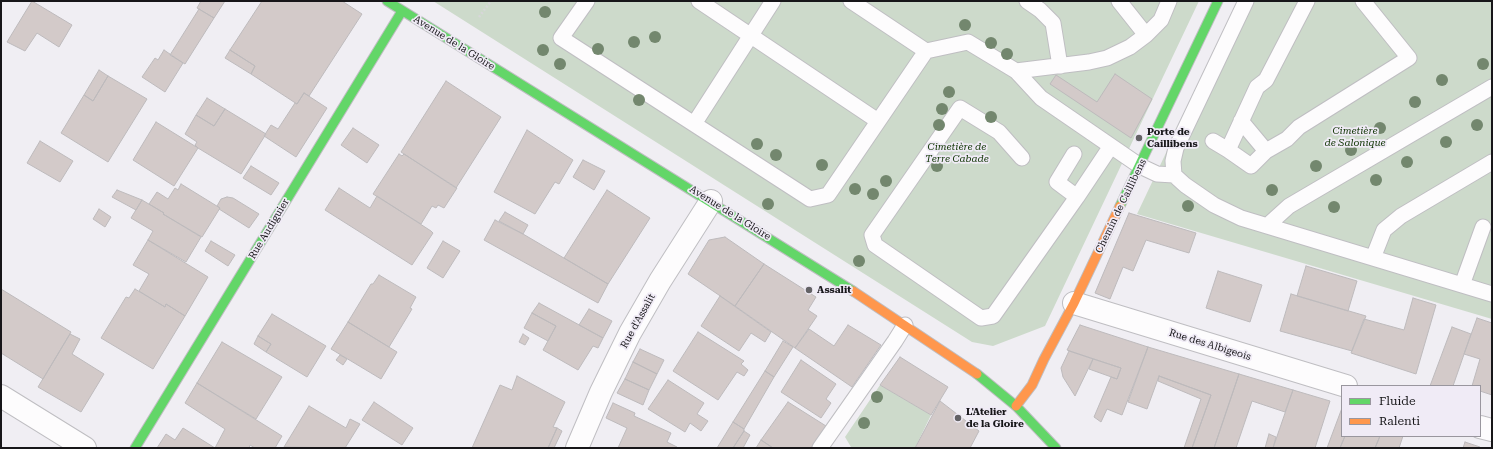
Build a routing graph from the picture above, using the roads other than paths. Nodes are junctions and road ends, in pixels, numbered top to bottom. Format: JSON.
{"nodes":[{"id":1,"x":387,"y":1,"type":"edge"},
{"id":2,"x":587,"y":1,"type":"edge"},
{"id":3,"x":699,"y":1,"type":"edge"},
{"id":4,"x":773,"y":1,"type":"edge"},
{"id":5,"x":850,"y":1,"type":"edge"},
{"id":6,"x":1027,"y":1,"type":"edge"},
{"id":7,"x":1119,"y":1,"type":"edge"},
{"id":8,"x":1169,"y":1,"type":"edge"},
{"id":9,"x":1218,"y":1,"type":"edge"},
{"id":10,"x":1246,"y":1,"type":"edge"},
{"id":11,"x":1307,"y":1,"type":"edge"},
{"id":12,"x":1363,"y":1,"type":"edge"},
{"id":13,"x":402,"y":10,"type":"junction"},
{"id":14,"x":1146,"y":35,"type":"junction"},
{"id":15,"x":750,"y":36,"type":"junction"},
{"id":16,"x":926,"y":51,"type":"junction"},
{"id":17,"x":1060,"y":66,"type":"junction"},
{"id":18,"x":1016,"y":71,"type":"junction"},
{"id":19,"x":1492,"y":87,"type":"edge"},
{"id":20,"x":878,"y":121,"type":"junction"},
{"id":21,"x":1241,"y":121,"type":"junction"},
{"id":22,"x":694,"y":124,"type":"junction"},
{"id":23,"x":1213,"y":141,"type":"dead end"},
{"id":24,"x":1111,"y":146,"type":"junction"},
{"id":25,"x":1228,"y":150,"type":"junction"},
{"id":26,"x":1266,"y":151,"type":"junction"},
{"id":27,"x":1074,"y":154,"type":"dead end"},
{"id":28,"x":1022,"y":158,"type":"dead end"},
{"id":29,"x":1492,"y":162,"type":"edge"},
{"id":30,"x":1140,"y":166,"type":"junction"},
{"id":31,"x":1174,"y":175,"type":"junction"},
{"id":32,"x":1077,"y":197,"type":"junction"},
{"id":33,"x":712,"y":201,"type":"junction"},
{"id":34,"x":1268,"y":225,"type":"junction"},
{"id":35,"x":1483,"y":227,"type":"dead end"},
{"id":36,"x":1373,"y":258,"type":"junction"},
{"id":37,"x":1462,"y":285,"type":"junction"},
{"id":38,"x":1492,"y":294,"type":"edge"},
{"id":39,"x":1074,"y":303,"type":"junction"},
{"id":40,"x":905,"y":325,"type":"junction"},
{"id":41,"x":1343,"y":385,"type":"edge"},
{"id":42,"x":1,"y":396,"type":"edge"},
{"id":43,"x":1016,"y":406,"type":"junction"},
{"id":44,"x":1481,"y":427,"type":"edge"},
{"id":45,"x":1492,"y":430,"type":"edge"},
{"id":46,"x":85,"y":448,"type":"edge"},
{"id":47,"x":135,"y":448,"type":"edge"},
{"id":48,"x":577,"y":448,"type":"edge"},
{"id":49,"x":820,"y":448,"type":"edge"},
{"id":50,"x":1056,"y":448,"type":"edge"}],
"edges":[{"from":1,"to":13,"type":"street","name":"Avenue de la Gloire"},
{"from":2,"to":22,"type":"lane"},
{"from":3,"to":15,"type":"lane"},
{"from":4,"to":15,"type":"lane"},
{"from":5,"to":16,"type":"lane"},
{"from":6,"to":17,"type":"lane"},
{"from":7,"to":14,"type":"lane"},
{"from":8,"to":14,"type":"lane"},
{"from":9,"to":30,"type":"street","name":"Chemin de Caillibens"},
{"from":10,"to":31,"type":"lane"},
{"from":11,"to":21,"type":"lane"},
{"from":12,"to":26,"type":"lane"},
{"from":13,"to":33,"type":"street","name":"Avenue de la Gloire"},
{"from":13,"to":47,"type":"street","name":"Rue Audiguier"},
{"from":14,"to":17,"type":"lane"},
{"from":15,"to":20,"type":"lane"},
{"from":15,"to":22,"type":"lane"},
{"from":16,"to":18,"type":"lane"},
{"from":16,"to":20,"type":"lane"},
{"from":17,"to":18,"type":"lane"},
{"from":18,"to":24,"type":"lane"},
{"from":19,"to":34,"type":"lane"},
{"from":20,"to":22,"type":"lane"},
{"from":21,"to":25,"type":"lane"},
{"from":21,"to":26,"type":"lane"},
{"from":23,"to":25,"type":"lane"},
{"from":24,"to":30,"type":"lane"},
{"from":24,"to":32,"type":"lane"},
{"from":25,"to":26,"type":"lane"},
{"from":27,"to":32,"type":"lane"},
{"from":28,"to":32,"type":"lane"},
{"from":29,"to":36,"type":"lane"},
{"from":30,"to":31,"type":"lane"},
{"from":30,"to":39,"type":"street","name":"Chemin de Caillibens"},
{"from":31,"to":34,"type":"lane"},
{"from":33,"to":40,"type":"street","name":"Avenue de la Gloire"},
{"from":33,"to":48,"type":"street","name":"Rue d'Assalit"},
{"from":34,"to":36,"type":"lane"},
{"from":35,"to":37,"type":"lane"},
{"from":36,"to":37,"type":"lane"},
{"from":37,"to":38,"type":"lane"},
{"from":39,"to":41,"type":"street","name":"Rue des Albigeois"},
{"from":39,"to":43,"type":"street","name":"Chemin de Caillibens"},
{"from":40,"to":43,"type":"street","name":"Avenue de la Gloire"},
{"from":40,"to":49,"type":"lane"},
{"from":42,"to":46,"type":"street"},
{"from":43,"to":50,"type":"street","name":"Avenue de la Gloire"},
{"from":44,"to":45,"type":"street"}]}
